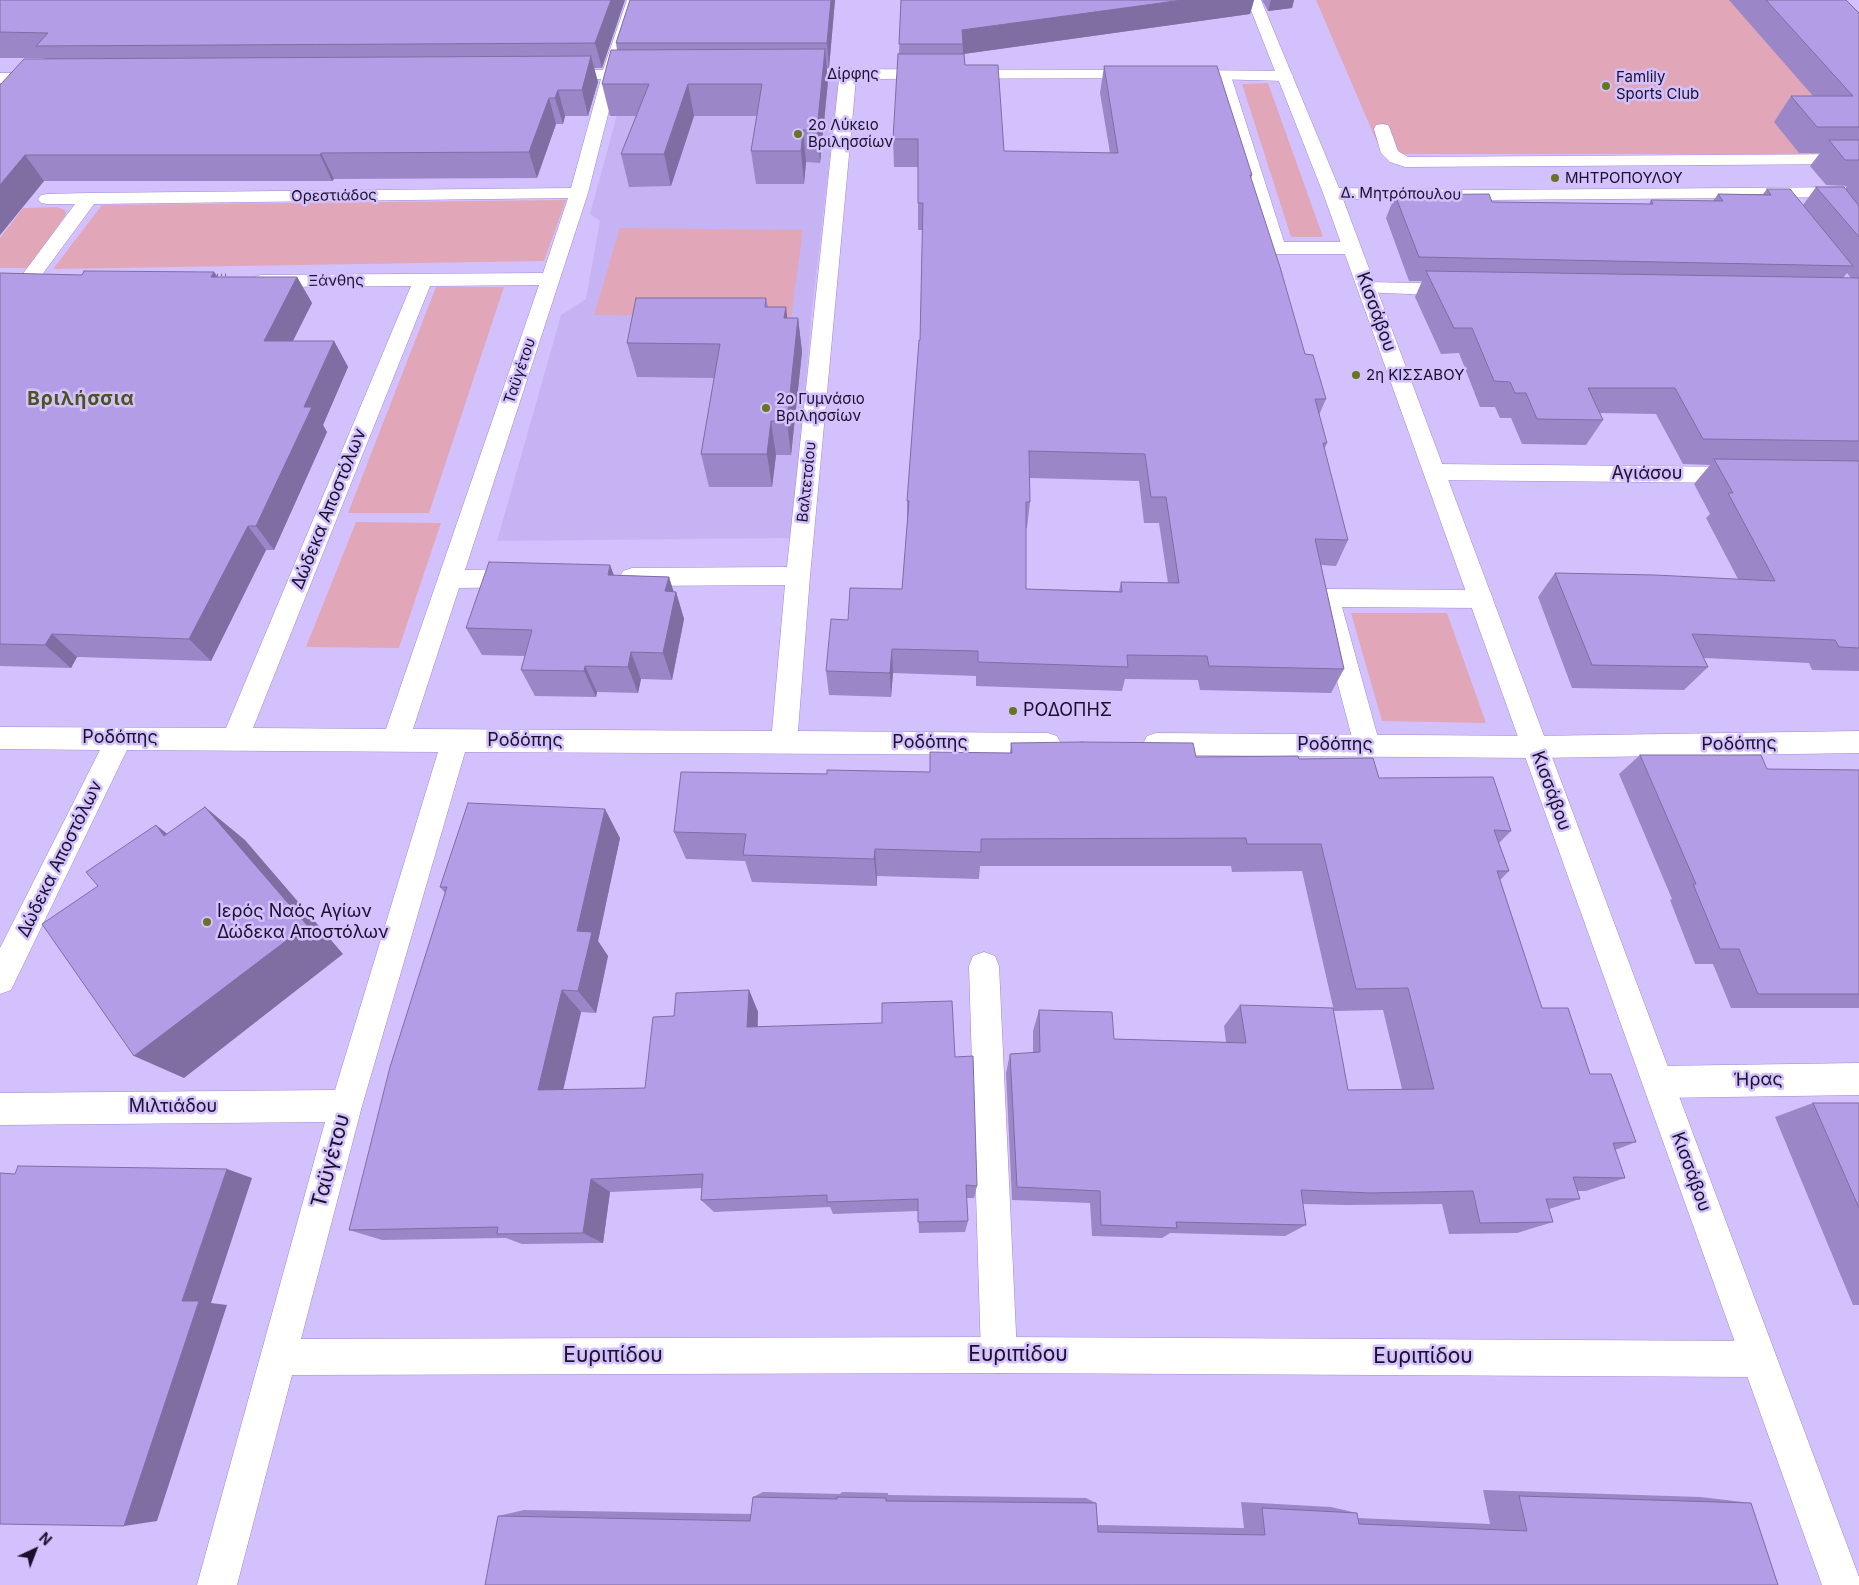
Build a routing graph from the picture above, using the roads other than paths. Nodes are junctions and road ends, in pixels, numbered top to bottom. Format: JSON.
{"nodes":[{"id":1,"x":634,"y":0,"type":"edge"},
{"id":2,"x":1254,"y":0,"type":"edge"},
{"id":3,"x":610,"y":74,"type":"junction"},
{"id":4,"x":660,"y":74,"type":"edge"},
{"id":5,"x":769,"y":74,"type":"edge"},
{"id":6,"x":848,"y":74,"type":"junction"},
{"id":7,"x":548,"y":75,"type":"edge"},
{"id":8,"x":1223,"y":76,"type":"junction"},
{"id":9,"x":1285,"y":76,"type":"junction"},
{"id":10,"x":0,"y":78,"type":"edge"},
{"id":11,"x":60,"y":78,"type":"edge"},
{"id":12,"x":1382,"y":129,"type":"dead end"},
{"id":13,"x":1859,"y":159,"type":"edge"},
{"id":14,"x":1819,"y":192,"type":"junction"},
{"id":15,"x":1859,"y":192,"type":"edge"},
{"id":16,"x":579,"y":193,"type":"junction"},
{"id":17,"x":1332,"y":193,"type":"junction"},
{"id":18,"x":1769,"y":193,"type":"junction"},
{"id":19,"x":89,"y":198,"type":"junction"},
{"id":20,"x":47,"y":199,"type":"dead end"},
{"id":21,"x":1781,"y":208,"type":"edge"},
{"id":22,"x":1836,"y":213,"type":"edge"},
{"id":23,"x":1352,"y":248,"type":"junction"},
{"id":24,"x":551,"y":279,"type":"junction"},
{"id":25,"x":423,"y":280,"type":"junction"},
{"id":26,"x":244,"y":281,"type":"edge"},
{"id":27,"x":46,"y":283,"type":"edge"},
{"id":28,"x":1368,"y":288,"type":"junction"},
{"id":29,"x":1476,"y":291,"type":"edge"},
{"id":30,"x":1434,"y":472,"type":"junction"},
{"id":31,"x":1761,"y":475,"type":"edge"},
{"id":32,"x":798,"y":576,"type":"junction"},
{"id":33,"x":548,"y":578,"type":"edge"},
{"id":34,"x":608,"y":578,"type":"edge"},
{"id":35,"x":450,"y":579,"type":"junction"},
{"id":36,"x":1481,"y":599,"type":"junction"},
{"id":37,"x":0,"y":738,"type":"edge"},
{"id":38,"x":119,"y":738,"type":"junction"},
{"id":39,"x":235,"y":739,"type":"junction"},
{"id":40,"x":396,"y":740,"type":"junction"},
{"id":41,"x":455,"y":740,"type":"junction"},
{"id":42,"x":784,"y":742,"type":"junction"},
{"id":43,"x":1859,"y":742,"type":"edge"},
{"id":44,"x":1068,"y":744,"type":"edge"},
{"id":45,"x":1128,"y":744,"type":"edge"},
{"id":46,"x":1367,"y":745,"type":"junction"},
{"id":47,"x":1535,"y":747,"type":"junction"},
{"id":48,"x":984,"y":966,"type":"dead end"},
{"id":49,"x":0,"y":980,"type":"edge"},
{"id":50,"x":1859,"y":1079,"type":"edge"},
{"id":51,"x":1658,"y":1082,"type":"junction"},
{"id":52,"x":346,"y":1106,"type":"junction"},
{"id":53,"x":0,"y":1109,"type":"edge"},
{"id":54,"x":999,"y":1355,"type":"junction"},
{"id":55,"x":278,"y":1357,"type":"junction"},
{"id":56,"x":1759,"y":1358,"type":"junction"},
{"id":57,"x":217,"y":1585,"type":"edge"},
{"id":58,"x":1842,"y":1585,"type":"edge"}],
"edges":[{"from":1,"to":3,"type":"street","name":"Ταϋγέτου"},
{"from":2,"to":9,"type":"street","name":"Κισσάβου"},
{"from":3,"to":4,"type":"street"},
{"from":3,"to":7,"type":"street"},
{"from":3,"to":16,"type":"street","name":"Ταϋγέτου"},
{"from":5,"to":6,"type":"street","name":"Δίρφης"},
{"from":6,"to":8,"type":"street","name":"Δίρφης"},
{"from":6,"to":32,"type":"street","name":"Βαλτετσίου"},
{"from":8,"to":9,"type":"street","name":"Δίρφης"},
{"from":8,"to":23,"type":"street"},
{"from":9,"to":17,"type":"street","name":"Κισσάβου"},
{"from":10,"to":11,"type":"street"},
{"from":12,"to":13,"type":"street"},
{"from":14,"to":15,"type":"street","name":"Δ. Μητρόπουλου"},
{"from":14,"to":18,"type":"street","name":"Δ. Μητρόπουλου"},
{"from":14,"to":22,"type":"street"},
{"from":16,"to":19,"type":"street","name":"Ορεστιάδος"},
{"from":16,"to":24,"type":"street","name":"Ταϋγέτου"},
{"from":17,"to":18,"type":"street","name":"Δ. Μητρόπουλου"},
{"from":17,"to":23,"type":"street","name":"Κισσάβου"},
{"from":18,"to":21,"type":"street"},
{"from":19,"to":20,"type":"street","name":"Ορεστιάδος"},
{"from":19,"to":27,"type":"street"},
{"from":23,"to":28,"type":"street","name":"Κισσάβου"},
{"from":24,"to":25,"type":"street","name":"Ξάνθης"},
{"from":24,"to":35,"type":"street","name":"Ταϋγέτου"},
{"from":25,"to":26,"type":"street","name":"Ξάνθης"},
{"from":25,"to":39,"type":"street","name":"Δώδεκα Αποστόλων"},
{"from":28,"to":29,"type":"street"},
{"from":28,"to":30,"type":"street","name":"Κισσάβου"},
{"from":30,"to":31,"type":"street","name":"Αγιάσου"},
{"from":30,"to":36,"type":"street","name":"Κισσάβου"},
{"from":32,"to":34,"type":"street"},
{"from":32,"to":42,"type":"street","name":"Βαλτετσίου"},
{"from":33,"to":35,"type":"street"},
{"from":35,"to":40,"type":"street","name":"Ταϋγέτου"},
{"from":36,"to":46,"type":"street"},
{"from":36,"to":47,"type":"street","name":"Κισσάβου"},
{"from":37,"to":38,"type":"street","name":"Ροδόπης"},
{"from":38,"to":39,"type":"street","name":"Ροδόπης"},
{"from":38,"to":49,"type":"street","name":"Δώδεκα Αποστόλων"},
{"from":39,"to":40,"type":"street","name":"Ροδόπης"},
{"from":40,"to":41,"type":"street","name":"Ροδόπης"},
{"from":41,"to":42,"type":"street","name":"Ροδόπης"},
{"from":41,"to":52,"type":"street","name":"Ταϋγέτου"},
{"from":42,"to":44,"type":"street","name":"Ροδόπης"},
{"from":43,"to":47,"type":"street","name":"Ροδόπης"},
{"from":45,"to":46,"type":"street","name":"Ροδόπης"},
{"from":46,"to":47,"type":"street","name":"Ροδόπης"},
{"from":47,"to":51,"type":"street","name":"Κισσάβου"},
{"from":48,"to":54,"type":"street"},
{"from":50,"to":51,"type":"street","name":"Ήρας"},
{"from":51,"to":56,"type":"street","name":"Κισσάβου"},
{"from":52,"to":53,"type":"street","name":"Μιλτιάδου"},
{"from":52,"to":55,"type":"street","name":"Ταϋγέτου"},
{"from":54,"to":55,"type":"street","name":"Ευριπίδου"},
{"from":54,"to":56,"type":"street","name":"Ευριπίδου"},
{"from":55,"to":57,"type":"street","name":"Ταϋγέτου"},
{"from":56,"to":58,"type":"street","name":"Κισσάβου"}]}
